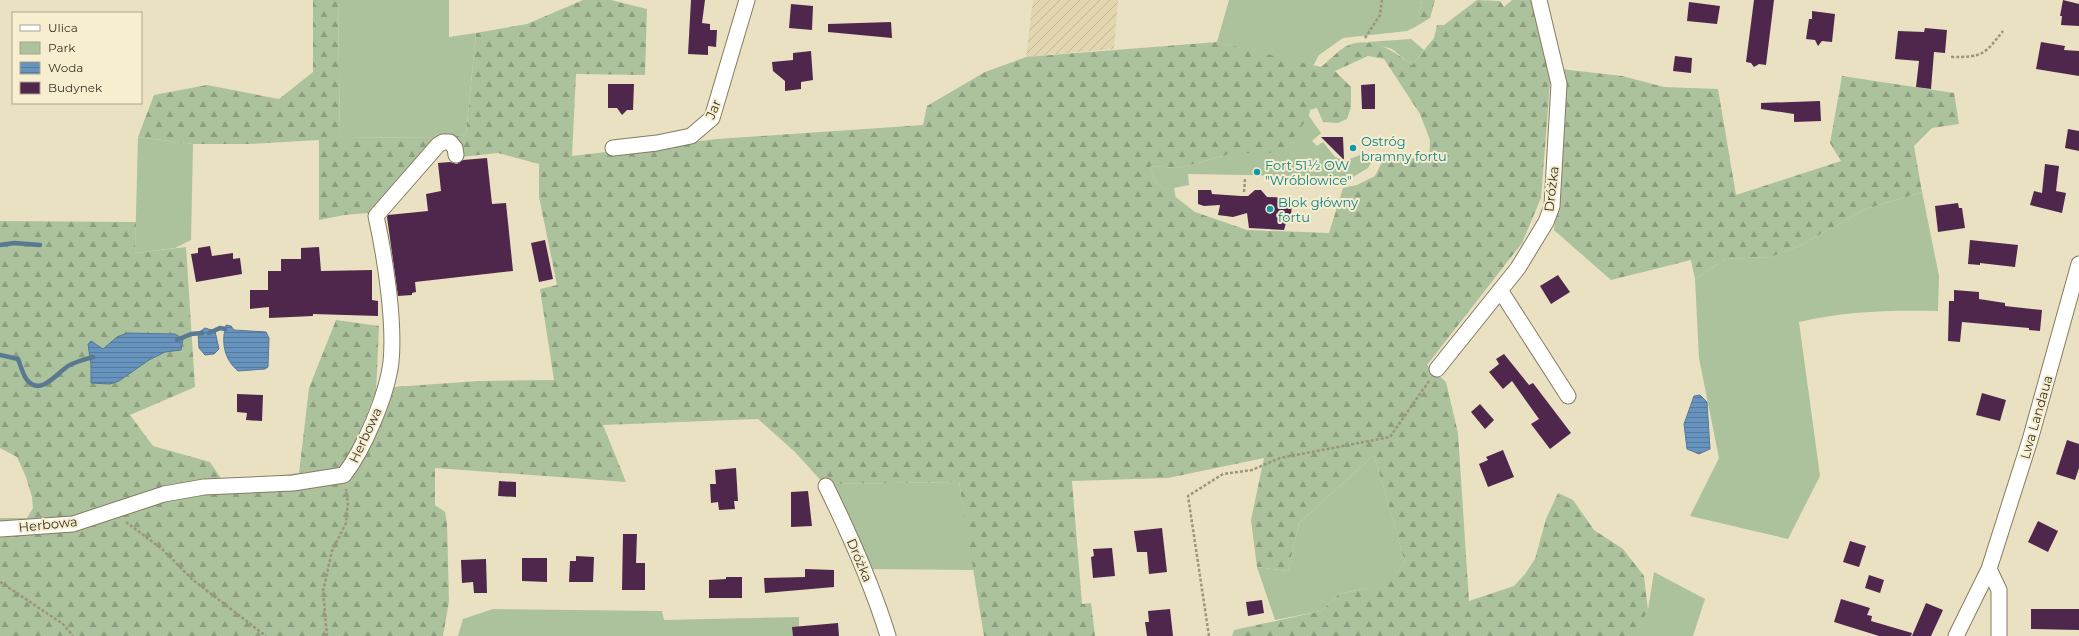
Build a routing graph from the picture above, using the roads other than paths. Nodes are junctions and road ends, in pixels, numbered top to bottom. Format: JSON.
{"nodes":[{"id":1,"x":747,"y":0,"type":"edge"},
{"id":2,"x":1539,"y":0,"type":"edge"},
{"id":3,"x":613,"y":148,"type":"dead end"},
{"id":4,"x":456,"y":156,"type":"dead end"},
{"id":5,"x":2079,"y":264,"type":"edge"},
{"id":6,"x":1500,"y":290,"type":"junction"},
{"id":7,"x":1437,"y":369,"type":"road end"},
{"id":8,"x":1568,"y":396,"type":"dead end"},
{"id":9,"x":826,"y":486,"type":"dead end"},
{"id":10,"x":0,"y":529,"type":"edge"},
{"id":11,"x":1988,"y":568,"type":"junction"},
{"id":12,"x":888,"y":636,"type":"edge"},
{"id":13,"x":1956,"y":636,"type":"edge"},
{"id":14,"x":1999,"y":636,"type":"edge"}],
"edges":[{"from":1,"to":3,"type":"street","name":"Jar"},
{"from":2,"to":6,"type":"street","name":"Dróżka"},
{"from":4,"to":10,"type":"street","name":"Herbowa"},
{"from":5,"to":11,"type":"street","name":"Lwa Landaua"},
{"from":6,"to":7,"type":"street","name":"Dróżka"},
{"from":6,"to":8,"type":"street"},
{"from":9,"to":12,"type":"street","name":"Dróżka"},
{"from":11,"to":13,"type":"street","name":"Lwa Landaua"},
{"from":11,"to":14,"type":"street"}]}
